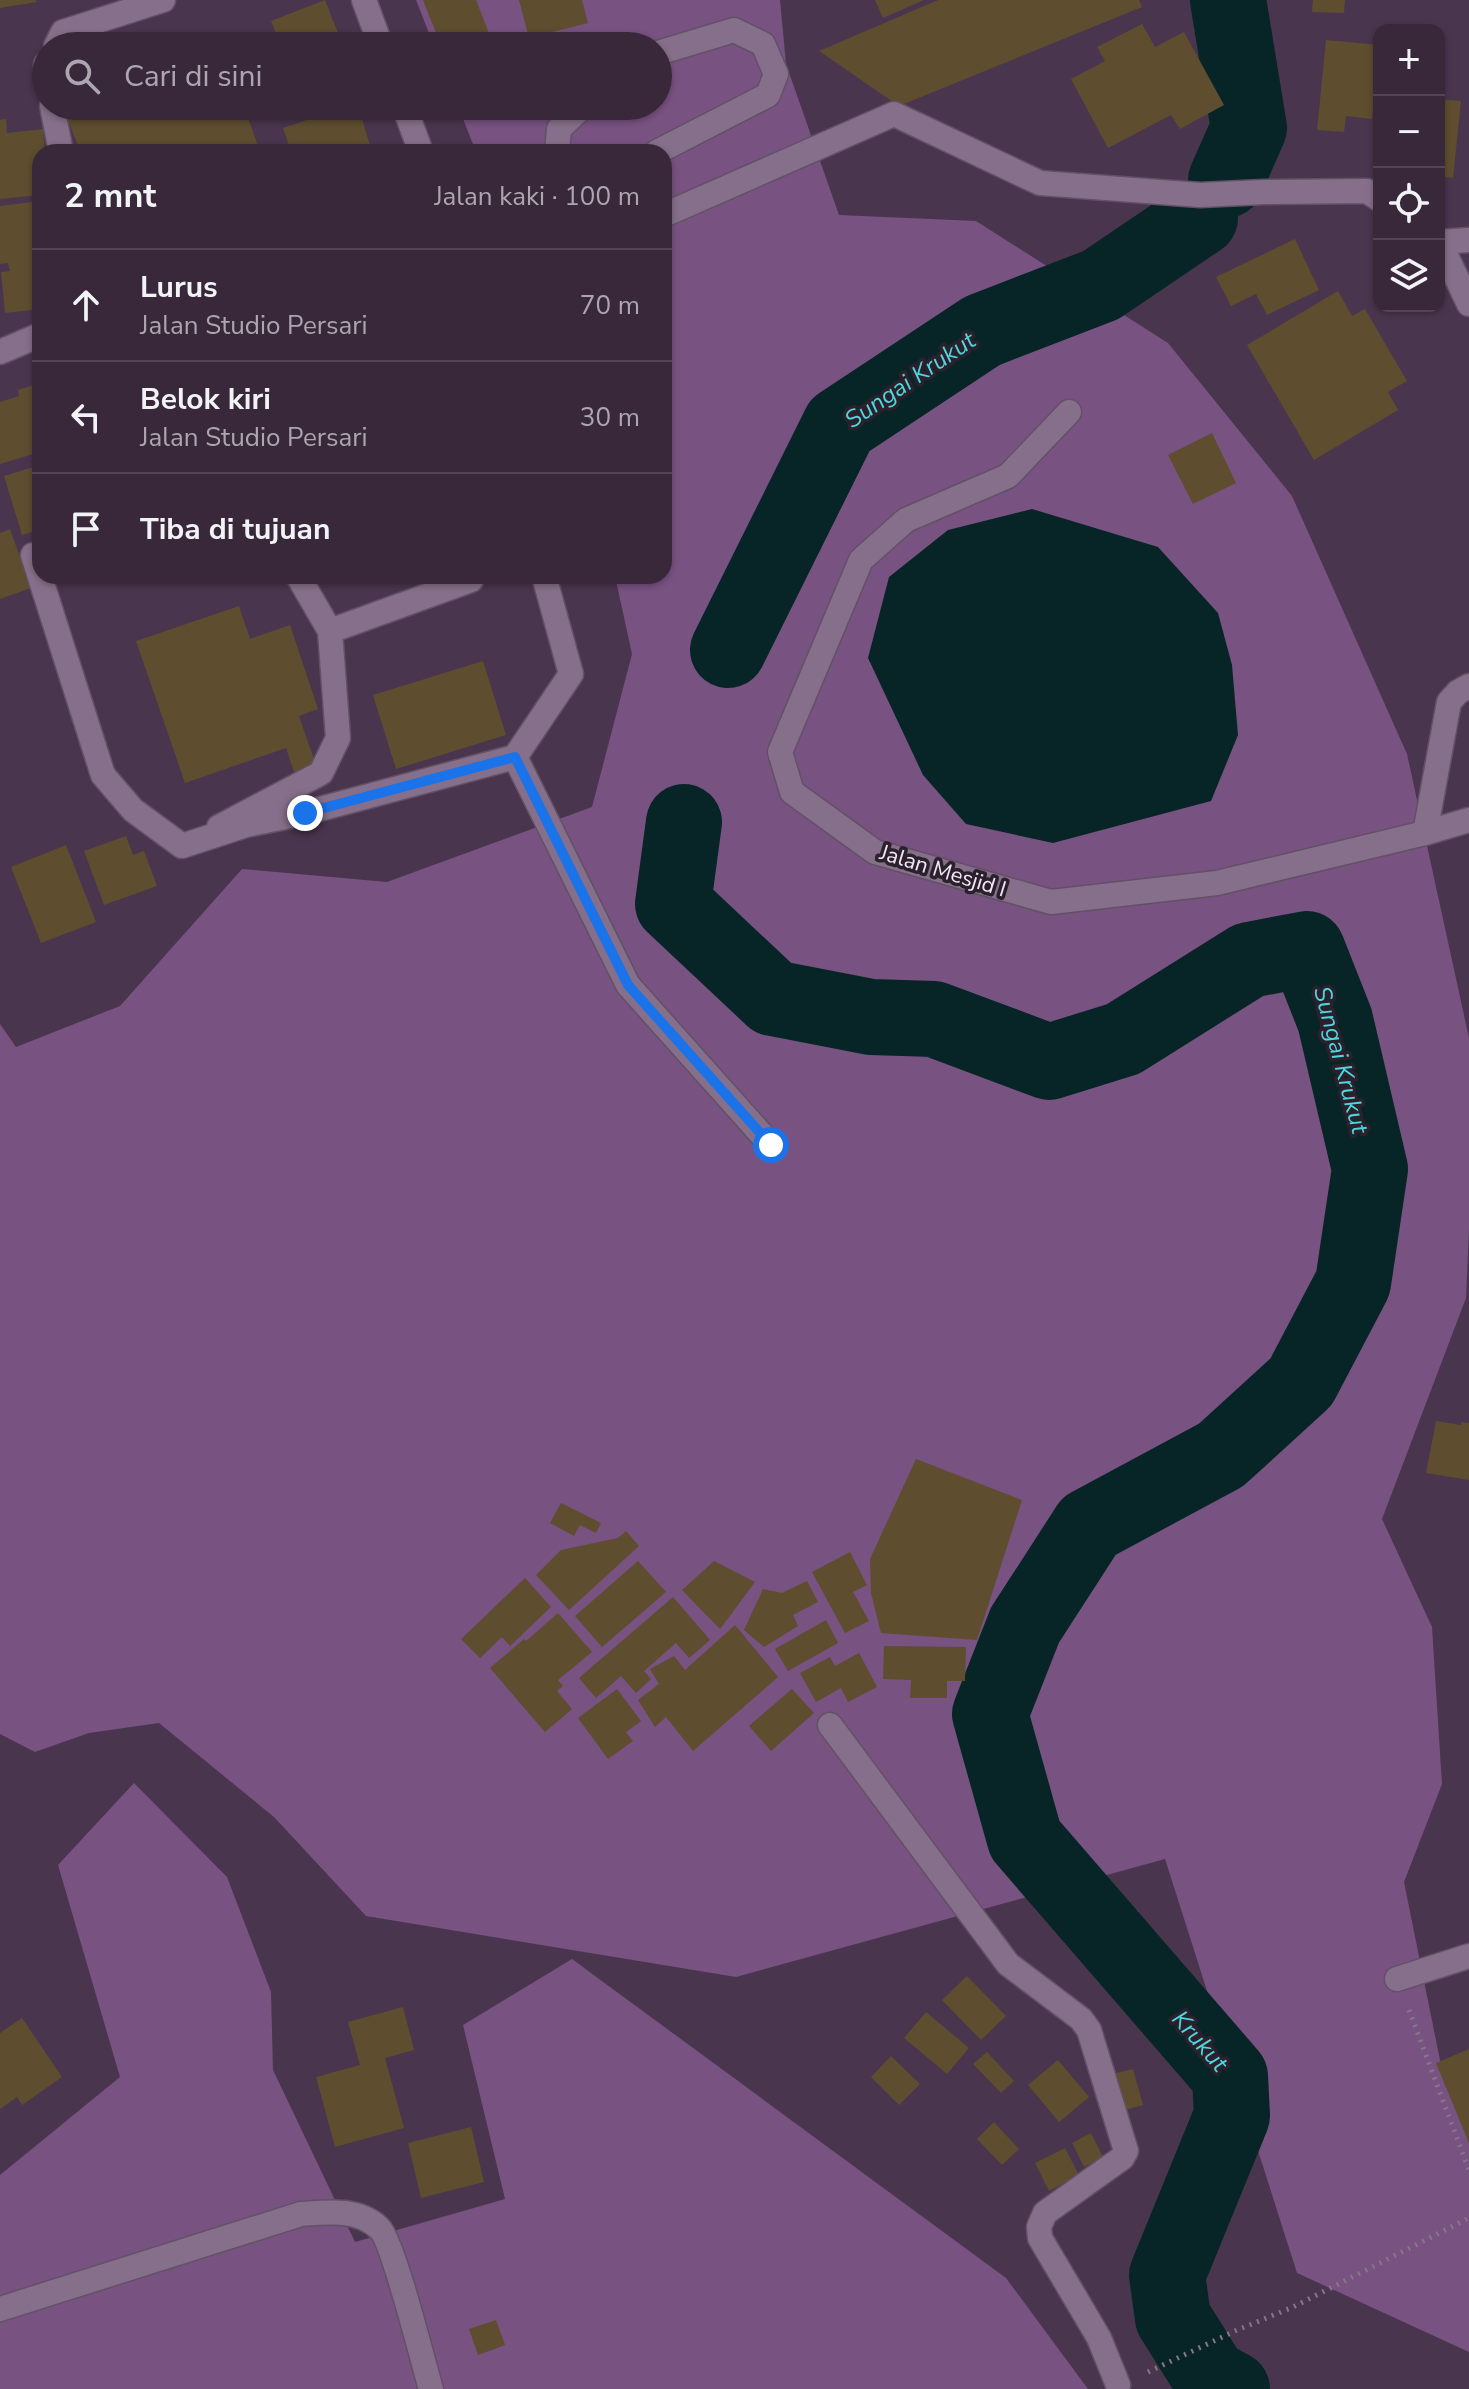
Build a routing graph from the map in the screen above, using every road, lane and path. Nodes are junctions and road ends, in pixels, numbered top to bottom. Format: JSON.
{"nodes":[{"id":1,"x":163,"y":0,"type":"edge"},
{"id":2,"x":364,"y":0,"type":"edge"},
{"id":3,"x":63,"y":32,"type":"edge"},
{"id":4,"x":376,"y":32,"type":"edge"},
{"id":5,"x":672,"y":49,"type":"edge"},
{"id":6,"x":55,"y":120,"type":"edge"},
{"id":7,"x":409,"y":120,"type":"edge"},
{"id":8,"x":568,"y":120,"type":"edge"},
{"id":9,"x":59,"y":144,"type":"edge"},
{"id":10,"x":418,"y":144,"type":"edge"},
{"id":11,"x":558,"y":144,"type":"edge"},
{"id":12,"x":672,"y":144,"type":"edge"},
{"id":13,"x":1373,"y":195,"type":"edge"},
{"id":14,"x":672,"y":211,"type":"edge"},
{"id":15,"x":1469,"y":240,"type":"edge"},
{"id":16,"x":1445,"y":242,"type":"edge"},
{"id":17,"x":1445,"y":253,"type":"edge"},
{"id":18,"x":1469,"y":304,"type":"edge"},
{"id":19,"x":32,"y":338,"type":"edge"},
{"id":20,"x":0,"y":352,"type":"edge"},
{"id":21,"x":1069,"y":412,"type":"dead end"},
{"id":22,"x":42,"y":584,"type":"edge"},
{"id":23,"x":303,"y":584,"type":"edge"},
{"id":24,"x":460,"y":584,"type":"edge"},
{"id":25,"x":546,"y":584,"type":"edge"},
{"id":26,"x":330,"y":631,"type":"junction"},
{"id":27,"x":1469,"y":686,"type":"edge"},
{"id":28,"x":515,"y":757,"type":"junction"},
{"id":29,"x":1469,"y":820,"type":"edge"},
{"id":30,"x":1425,"y":833,"type":"junction"},
{"id":31,"x":182,"y":846,"type":"junction"},
{"id":32,"x":771,"y":1145,"type":"dead end"},
{"id":33,"x":830,"y":1725,"type":"dead end"},
{"id":34,"x":1469,"y":1956,"type":"edge"},
{"id":35,"x":1397,"y":1979,"type":"joint"},
{"id":36,"x":1469,"y":2170,"type":"edge"},
{"id":37,"x":1469,"y":2218,"type":"edge"},
{"id":38,"x":0,"y":2309,"type":"edge"},
{"id":39,"x":1174,"y":2361,"type":"dead end"},
{"id":40,"x":1114,"y":2387,"type":"edge"},
{"id":41,"x":431,"y":2389,"type":"edge"}],
"edges":[{"from":1,"to":3,"type":"street"},
{"from":2,"to":4,"type":"street"},
{"from":5,"to":12,"type":"street"},
{"from":6,"to":9,"type":"street"},
{"from":7,"to":10,"type":"street"},
{"from":8,"to":11,"type":"street"},
{"from":13,"to":14,"type":"street"},
{"from":15,"to":16,"type":"street"},
{"from":17,"to":18,"type":"street"},
{"from":19,"to":20,"type":"street"},
{"from":21,"to":30,"type":"street","name":"Jalan Mesjid I"},
{"from":22,"to":31,"type":"street"},
{"from":23,"to":26,"type":"street"},
{"from":24,"to":26,"type":"street"},
{"from":25,"to":28,"type":"street"},
{"from":26,"to":31,"type":"street"},
{"from":27,"to":30,"type":"street"},
{"from":28,"to":31,"type":"street"},
{"from":28,"to":32,"type":"street"},
{"from":29,"to":30,"type":"street","name":"Jalan Mesjid I"},
{"from":33,"to":40,"type":"street"},
{"from":34,"to":35,"type":"street"},
{"from":35,"to":36,"type":"path"},
{"from":37,"to":39,"type":"path"},
{"from":38,"to":41,"type":"street"}]}
